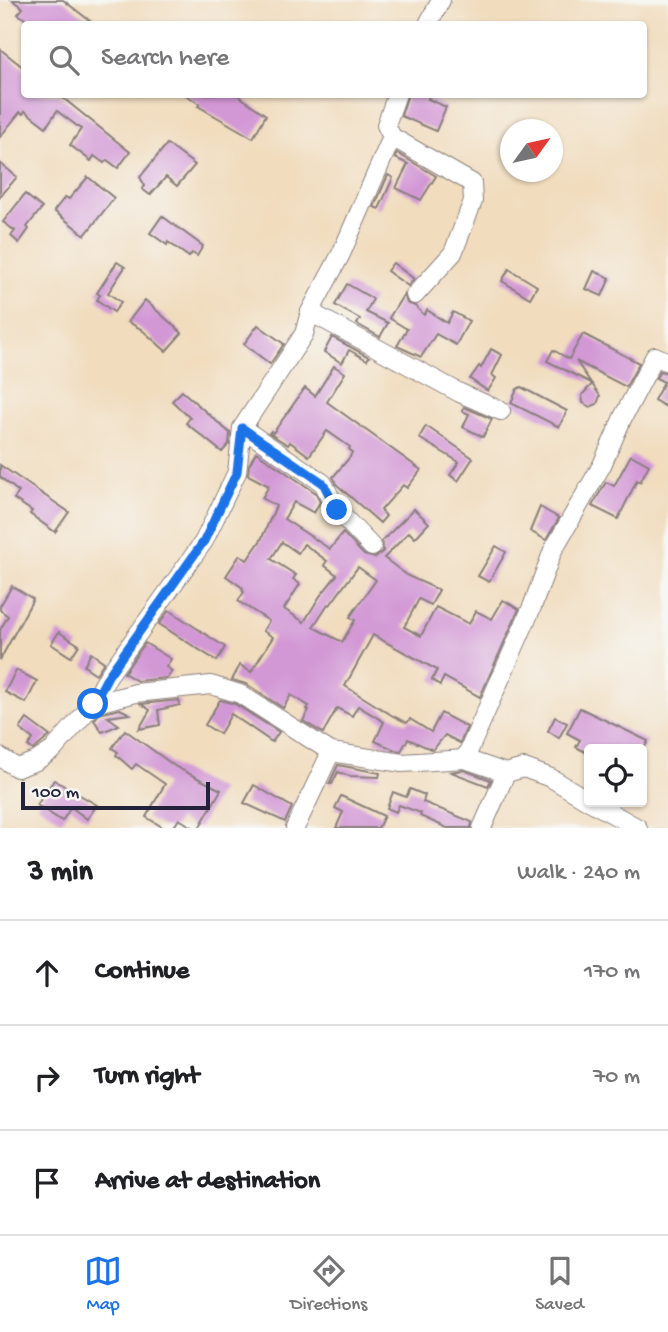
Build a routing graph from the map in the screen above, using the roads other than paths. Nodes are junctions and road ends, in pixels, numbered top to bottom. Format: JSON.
{"nodes":[{"id":1,"x":441,"y":0,"type":"edge"},
{"id":2,"x":430,"y":21,"type":"edge"},
{"id":3,"x":396,"y":98,"type":"edge"},
{"id":4,"x":392,"y":136,"type":"junction"},
{"id":5,"x":415,"y":295,"type":"dead end"},
{"id":6,"x":310,"y":312,"type":"junction"},
{"id":7,"x":668,"y":362,"type":"edge"},
{"id":8,"x":501,"y":411,"type":"dead end"},
{"id":9,"x":242,"y":428,"type":"junction"},
{"id":10,"x":372,"y":547,"type":"dead end"},
{"id":11,"x":93,"y":704,"type":"junction"},
{"id":12,"x":331,"y":752,"type":"junction"},
{"id":13,"x":0,"y":757,"type":"edge"},
{"id":14,"x":465,"y":759,"type":"junction"},
{"id":15,"x":506,"y":773,"type":"junction"},
{"id":16,"x":584,"y":797,"type":"edge"},
{"id":17,"x":601,"y":807,"type":"edge"},
{"id":18,"x":295,"y":828,"type":"edge"},
{"id":19,"x":482,"y":828,"type":"edge"},
{"id":20,"x":638,"y":828,"type":"edge"}],
"edges":[{"from":1,"to":2,"type":"street"},
{"from":3,"to":4,"type":"street"},
{"from":4,"to":5,"type":"street"},
{"from":4,"to":6,"type":"street"},
{"from":6,"to":8,"type":"street"},
{"from":6,"to":9,"type":"street"},
{"from":7,"to":14,"type":"street"},
{"from":9,"to":10,"type":"street"},
{"from":9,"to":11,"type":"street"},
{"from":11,"to":12,"type":"street"},
{"from":11,"to":13,"type":"street"},
{"from":12,"to":14,"type":"street"},
{"from":12,"to":18,"type":"street"},
{"from":14,"to":15,"type":"street"},
{"from":15,"to":16,"type":"street"},
{"from":15,"to":19,"type":"street"},
{"from":17,"to":20,"type":"street"}]}
